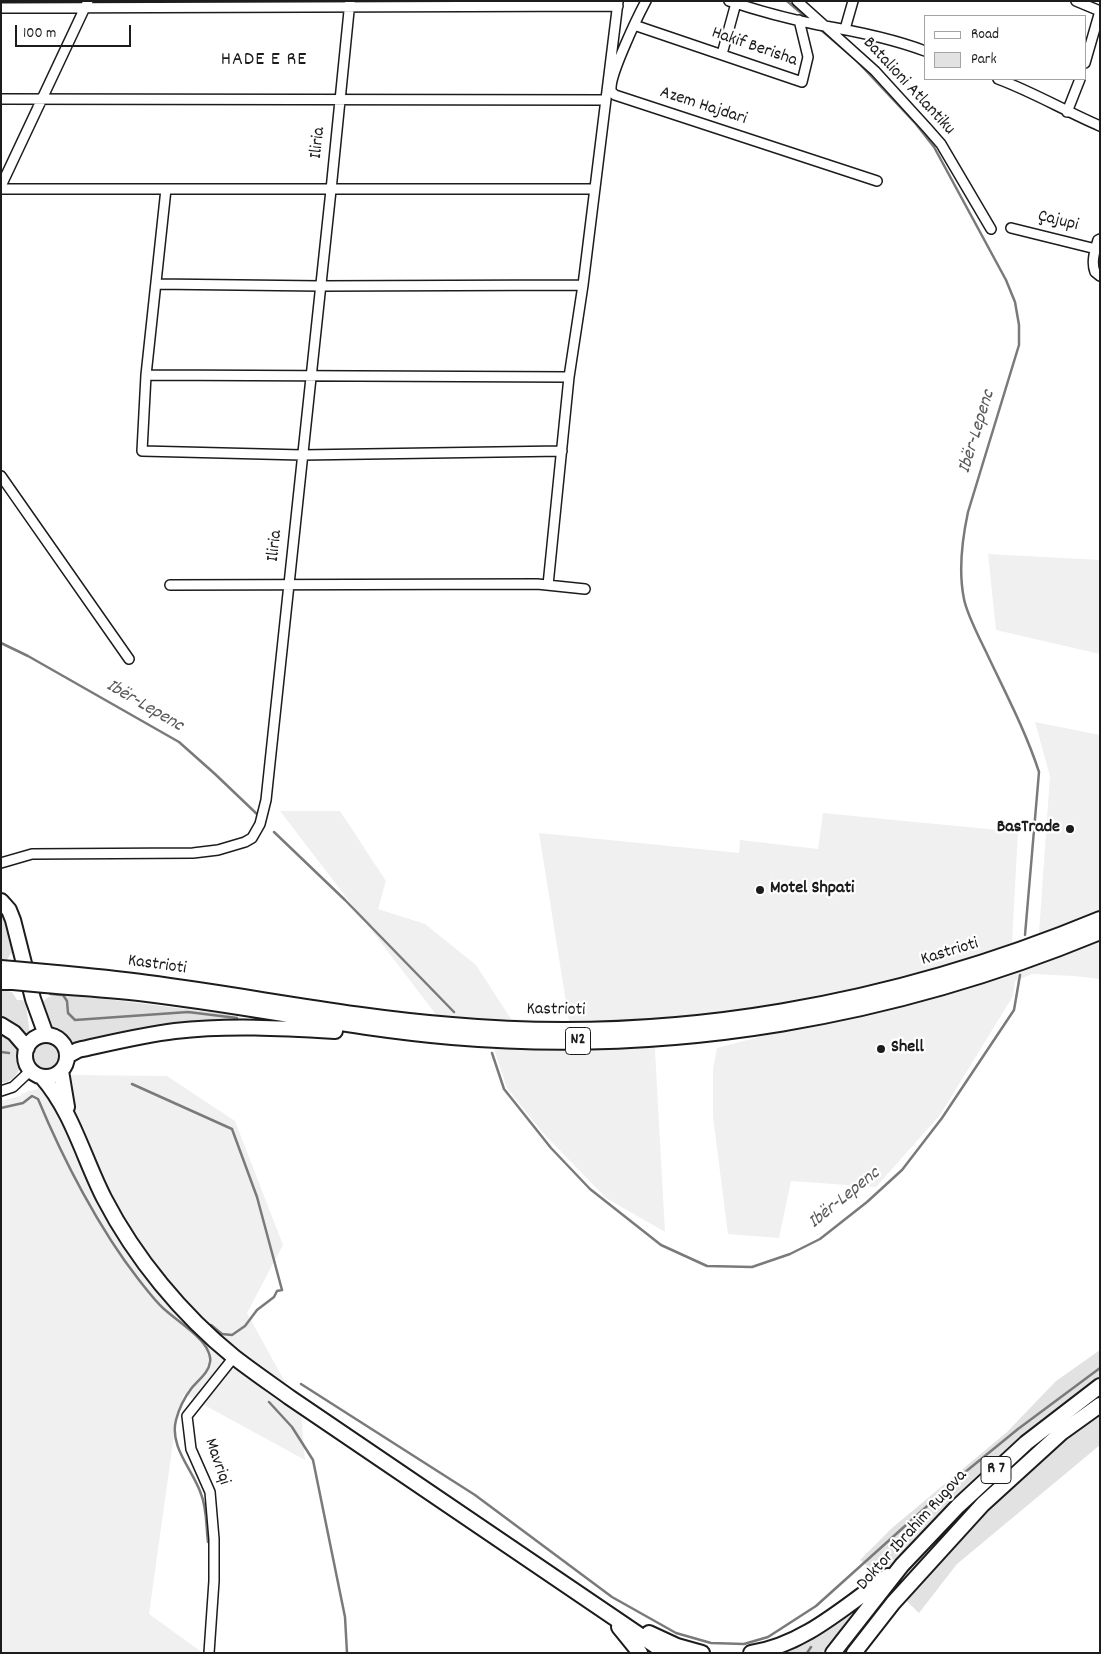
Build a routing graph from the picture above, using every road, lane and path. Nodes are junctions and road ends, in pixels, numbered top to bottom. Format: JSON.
{"nodes":[{"id":1,"x":646,"y":1,"type":"edge"},
{"id":2,"x":797,"y":1,"type":"edge"},
{"id":3,"x":854,"y":1,"type":"edge"},
{"id":4,"x":1076,"y":1,"type":"edge"},
{"id":5,"x":732,"y":2,"type":"edge"},
{"id":6,"x":86,"y":4,"type":"edge"},
{"id":7,"x":349,"y":4,"type":"edge"},
{"id":8,"x":618,"y":4,"type":"edge"},
{"id":9,"x":1,"y":8,"type":"edge"},
{"id":10,"x":1100,"y":11,"type":"edge"},
{"id":11,"x":799,"y":20,"type":"junction"},
{"id":12,"x":634,"y":25,"type":"junction"},
{"id":13,"x":821,"y":25,"type":"junction"},
{"id":14,"x":845,"y":29,"type":"junction"},
{"id":15,"x":924,"y":51,"type":"edge"},
{"id":16,"x":722,"y":54,"type":"junction"},
{"id":17,"x":1086,"y":60,"type":"edge"},
{"id":18,"x":1001,"y":80,"type":"edge"},
{"id":19,"x":1080,"y":80,"type":"edge"},
{"id":20,"x":340,"y":98,"type":"junction"},
{"id":21,"x":1,"y":99,"type":"edge"},
{"id":22,"x":41,"y":99,"type":"junction"},
{"id":23,"x":606,"y":100,"type":"junction"},
{"id":24,"x":1067,"y":112,"type":"junction"},
{"id":25,"x":1100,"y":126,"type":"edge"},
{"id":26,"x":877,"y":181,"type":"dead end"},
{"id":27,"x":1,"y":188,"type":"edge"},
{"id":28,"x":166,"y":189,"type":"junction"},
{"id":29,"x":594,"y":189,"type":"junction"},
{"id":30,"x":331,"y":190,"type":"junction"},
{"id":31,"x":1011,"y":228,"type":"dead end"},
{"id":32,"x":991,"y":229,"type":"dead end"},
{"id":33,"x":1098,"y":243,"type":"edge"},
{"id":34,"x":1100,"y":276,"type":"edge"},
{"id":35,"x":156,"y":284,"type":"junction"},
{"id":36,"x":583,"y":285,"type":"junction"},
{"id":37,"x":320,"y":286,"type":"junction"},
{"id":38,"x":146,"y":375,"type":"junction"},
{"id":39,"x":310,"y":377,"type":"junction"},
{"id":40,"x":569,"y":377,"type":"junction"},
{"id":41,"x":562,"y":451,"type":"junction"},
{"id":42,"x":302,"y":455,"type":"junction"},
{"id":43,"x":1,"y":476,"type":"edge"},
{"id":44,"x":289,"y":584,"type":"junction"},
{"id":45,"x":170,"y":585,"type":"dead end"},
{"id":46,"x":548,"y":585,"type":"junction"},
{"id":47,"x":585,"y":589,"type":"dead end"},
{"id":48,"x":129,"y":659,"type":"dead end"},
{"id":49,"x":1,"y":863,"type":"edge"},
{"id":50,"x":1,"y":900,"type":"edge"},
{"id":51,"x":1100,"y":919,"type":"edge"},
{"id":52,"x":1100,"y":932,"type":"edge"},
{"id":53,"x":7,"y":975,"type":"edge"},
{"id":54,"x":46,"y":978,"type":"junction"},
{"id":55,"x":1,"y":1025,"type":"edge"},
{"id":56,"x":408,"y":1033,"type":"junction"},
{"id":57,"x":35,"y":1041,"type":"junction"},
{"id":58,"x":67,"y":1056,"type":"junction"},
{"id":59,"x":61,"y":1071,"type":"junction"},
{"id":60,"x":36,"y":1074,"type":"junction"},
{"id":61,"x":1,"y":1090,"type":"edge"},
{"id":62,"x":70,"y":1122,"type":"junction"},
{"id":63,"x":234,"y":1357,"type":"junction"},
{"id":64,"x":1100,"y":1386,"type":"edge"},
{"id":65,"x":1100,"y":1404,"type":"edge"},
{"id":66,"x":902,"y":1565,"type":"junction"},
{"id":67,"x":605,"y":1612,"type":"junction"},
{"id":68,"x":209,"y":1653,"type":"edge"},
{"id":69,"x":640,"y":1653,"type":"edge"},
{"id":70,"x":666,"y":1653,"type":"edge"},
{"id":71,"x":702,"y":1653,"type":"edge"},
{"id":72,"x":750,"y":1653,"type":"edge"},
{"id":73,"x":833,"y":1653,"type":"edge"},
{"id":74,"x":854,"y":1653,"type":"edge"}],
"edges":[{"from":1,"to":12,"type":"street","name":"Azem Hajdari"},
{"from":2,"to":13,"type":"street"},
{"from":3,"to":14,"type":"street"},
{"from":4,"to":10,"type":"street"},
{"from":5,"to":11,"type":"street","name":"Batalioni Atlantiku"},
{"from":5,"to":16,"type":"street","name":"Batalioni Atlantiku"},
{"from":6,"to":7,"type":"street"},
{"from":6,"to":9,"type":"street"},
{"from":6,"to":22,"type":"street"},
{"from":7,"to":8,"type":"street"},
{"from":7,"to":20,"type":"street","name":"Iliria"},
{"from":8,"to":23,"type":"street"},
{"from":10,"to":17,"type":"street"},
{"from":11,"to":13,"type":"street","name":"Batalioni Atlantiku"},
{"from":11,"to":16,"type":"street","name":"Hakif Berisha"},
{"from":12,"to":16,"type":"street","name":"Hakif Berisha"},
{"from":12,"to":26,"type":"street","name":"Azem Hajdari"},
{"from":13,"to":14,"type":"street","name":"Batalioni Atlantiku"},
{"from":13,"to":32,"type":"street","name":"Batalioni Atlantiku"},
{"from":14,"to":15,"type":"street","name":"Batalioni Atlantiku"},
{"from":18,"to":24,"type":"street"},
{"from":19,"to":24,"type":"street"},
{"from":20,"to":22,"type":"street"},
{"from":20,"to":23,"type":"street"},
{"from":20,"to":30,"type":"street","name":"Iliria"},
{"from":21,"to":22,"type":"street"},
{"from":22,"to":27,"type":"street"},
{"from":23,"to":29,"type":"street"},
{"from":24,"to":25,"type":"street"},
{"from":27,"to":28,"type":"street"},
{"from":28,"to":30,"type":"street"},
{"from":28,"to":35,"type":"street"},
{"from":29,"to":30,"type":"street"},
{"from":29,"to":36,"type":"street"},
{"from":30,"to":37,"type":"street","name":"Iliria"},
{"from":31,"to":33,"type":"street","name":"Çajupi"},
{"from":33,"to":34,"type":"street","name":"Çajupi"},
{"from":35,"to":37,"type":"street"},
{"from":35,"to":38,"type":"street"},
{"from":36,"to":37,"type":"street"},
{"from":36,"to":40,"type":"street"},
{"from":37,"to":39,"type":"street","name":"Iliria"},
{"from":38,"to":39,"type":"street"},
{"from":38,"to":42,"type":"street"},
{"from":39,"to":40,"type":"street"},
{"from":39,"to":42,"type":"street","name":"Iliria"},
{"from":40,"to":41,"type":"street"},
{"from":41,"to":42,"type":"street"},
{"from":41,"to":46,"type":"street"},
{"from":42,"to":44,"type":"street","name":"Iliria"},
{"from":43,"to":48,"type":"street"},
{"from":44,"to":45,"type":"street"},
{"from":44,"to":46,"type":"street"},
{"from":44,"to":49,"type":"street","name":"Iliria"},
{"from":46,"to":47,"type":"street"},
{"from":50,"to":57,"type":"highway"},
{"from":51,"to":54,"type":"highway","name":"Kastrioti","number":"N2"},
{"from":52,"to":56,"type":"highway","name":"Kastrioti","number":"N2"},
{"from":53,"to":54,"type":"highway","name":"Kastrioti","number":"N2","bridge":true},
{"from":54,"to":56,"type":"highway","name":"Kastrioti","number":"N2"},
{"from":55,"to":57,"type":"highway"},
{"from":56,"to":58,"type":"highway"},
{"from":57,"to":58,"type":"highway"},
{"from":57,"to":60,"type":"highway"},
{"from":58,"to":59,"type":"highway"},
{"from":59,"to":60,"type":"highway"},
{"from":59,"to":62,"type":"highway"},
{"from":60,"to":61,"type":"street"},
{"from":60,"to":62,"type":"highway"},
{"from":62,"to":63,"type":"highway"},
{"from":63,"to":67,"type":"highway"},
{"from":63,"to":68,"type":"street","name":"Mavriqi"},
{"from":64,"to":66,"type":"highway","name":"Doktor Ibrahim Rugova","number":"R 7"},
{"from":65,"to":74,"type":"highway","name":"Doktor Ibrahim Rugova","number":"R 7"},
{"from":66,"to":72,"type":"highway"},
{"from":66,"to":73,"type":"highway","name":"Doktor Ibrahim Rugova","number":"R 7"},
{"from":67,"to":69,"type":"highway"},
{"from":67,"to":70,"type":"highway"},
{"from":67,"to":71,"type":"highway"}]}
